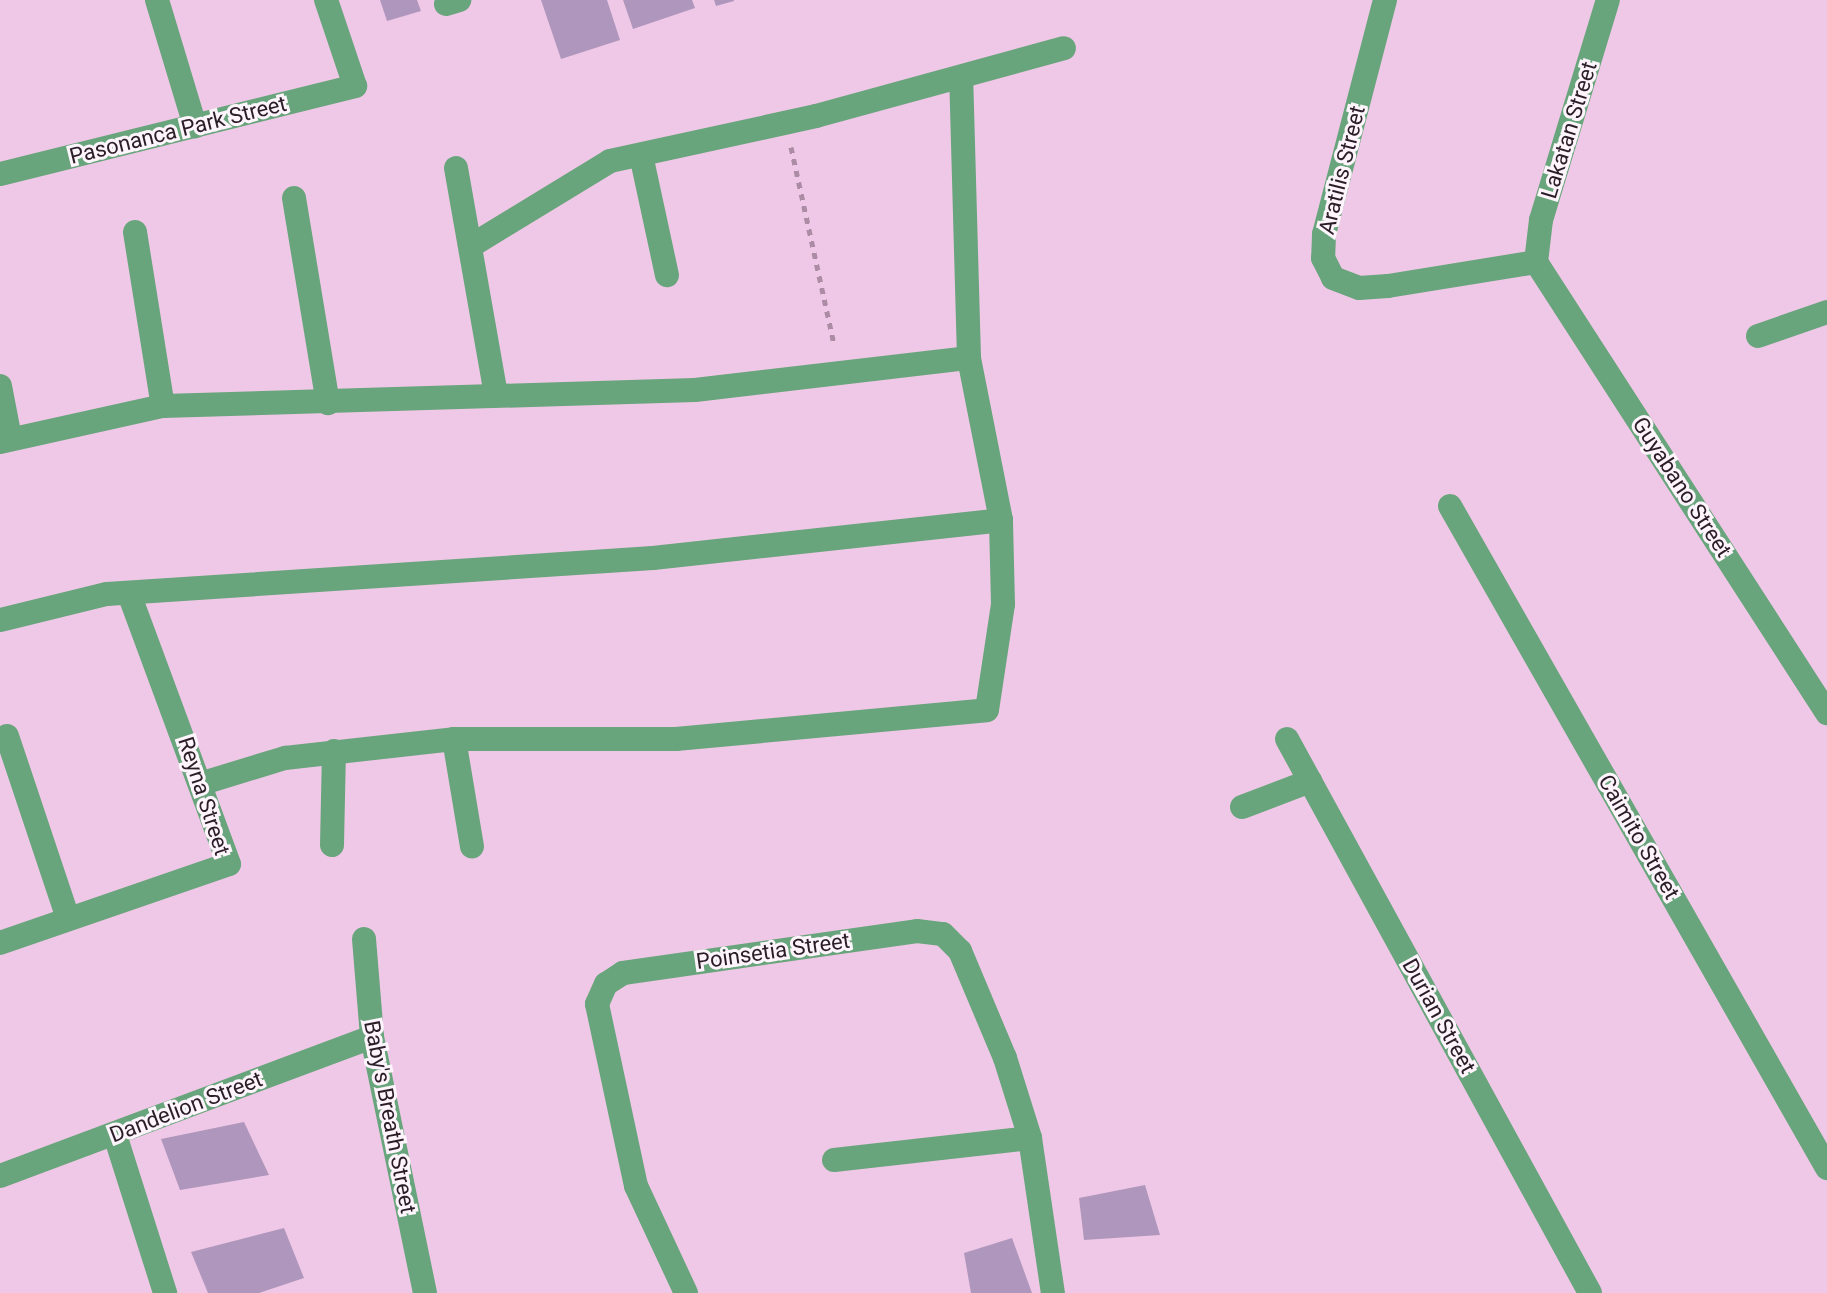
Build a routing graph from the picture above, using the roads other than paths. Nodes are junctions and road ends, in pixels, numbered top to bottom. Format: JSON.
{"nodes":[{"id":1,"x":157,"y":0,"type":"edge"},
{"id":2,"x":326,"y":0,"type":"edge"},
{"id":3,"x":1385,"y":0,"type":"edge"},
{"id":4,"x":1608,"y":0,"type":"edge"},
{"id":5,"x":1064,"y":48,"type":"dead end"},
{"id":6,"x":961,"y":78,"type":"junction"},
{"id":7,"x":195,"y":126,"type":"junction"},
{"id":8,"x":641,"y":155,"type":"junction"},
{"id":9,"x":456,"y":168,"type":"dead end"},
{"id":10,"x":0,"y":174,"type":"edge"},
{"id":11,"x":294,"y":198,"type":"dead end"},
{"id":12,"x":135,"y":232,"type":"dead end"},
{"id":13,"x":474,"y":244,"type":"junction"},
{"id":14,"x":1536,"y":262,"type":"junction"},
{"id":15,"x":667,"y":275,"type":"dead end"},
{"id":16,"x":1827,"y":312,"type":"edge"},
{"id":17,"x":1758,"y":336,"type":"dead end"},
{"id":18,"x":969,"y":358,"type":"junction"},
{"id":19,"x":0,"y":386,"type":"edge"},
{"id":20,"x":496,"y":396,"type":"junction"},
{"id":21,"x":328,"y":403,"type":"junction"},
{"id":22,"x":163,"y":406,"type":"junction"},
{"id":23,"x":5,"y":440,"type":"edge"},
{"id":24,"x":1450,"y":506,"type":"dead end"},
{"id":25,"x":1001,"y":520,"type":"junction"},
{"id":26,"x":129,"y":594,"type":"junction"},
{"id":27,"x":0,"y":620,"type":"edge"},
{"id":28,"x":1827,"y":713,"type":"edge"},
{"id":29,"x":7,"y":736,"type":"dead end"},
{"id":30,"x":454,"y":739,"type":"junction"},
{"id":31,"x":1287,"y":739,"type":"dead end"},
{"id":32,"x":334,"y":751,"type":"junction"},
{"id":33,"x":1310,"y":781,"type":"junction"},
{"id":34,"x":203,"y":783,"type":"junction"},
{"id":35,"x":1242,"y":807,"type":"dead end"},
{"id":36,"x":332,"y":845,"type":"dead end"},
{"id":37,"x":472,"y":846,"type":"dead end"},
{"id":38,"x":68,"y":918,"type":"junction"},
{"id":39,"x":364,"y":939,"type":"dead end"},
{"id":40,"x":0,"y":943,"type":"edge"},
{"id":41,"x":372,"y":1037,"type":"junction"},
{"id":42,"x":115,"y":1135,"type":"junction"},
{"id":43,"x":1030,"y":1138,"type":"junction"},
{"id":44,"x":834,"y":1160,"type":"dead end"},
{"id":45,"x":1827,"y":1168,"type":"edge"},
{"id":46,"x":0,"y":1176,"type":"edge"},
{"id":47,"x":165,"y":1293,"type":"edge"},
{"id":48,"x":425,"y":1293,"type":"edge"},
{"id":49,"x":686,"y":1293,"type":"edge"},
{"id":50,"x":1053,"y":1293,"type":"edge"},
{"id":51,"x":1590,"y":1293,"type":"edge"}],
"edges":[{"from":1,"to":7,"type":"street"},
{"from":2,"to":7,"type":"street","name":"Pasonanca Park Street"},
{"from":3,"to":14,"type":"street","name":"Aratilis Street"},
{"from":4,"to":14,"type":"street","name":"Lakatan Street"},
{"from":5,"to":6,"type":"street"},
{"from":6,"to":8,"type":"street"},
{"from":6,"to":18,"type":"street"},
{"from":7,"to":10,"type":"street","name":"Pasonanca Park Street"},
{"from":8,"to":13,"type":"street"},
{"from":8,"to":15,"type":"street"},
{"from":9,"to":13,"type":"street"},
{"from":11,"to":21,"type":"street"},
{"from":12,"to":22,"type":"street"},
{"from":13,"to":20,"type":"street"},
{"from":14,"to":28,"type":"street","name":"Guyabano Street"},
{"from":16,"to":17,"type":"street"},
{"from":18,"to":20,"type":"street"},
{"from":18,"to":25,"type":"street"},
{"from":19,"to":23,"type":"street"},
{"from":20,"to":21,"type":"street"},
{"from":21,"to":22,"type":"street"},
{"from":22,"to":23,"type":"street"},
{"from":24,"to":45,"type":"street","name":"Caimito Street"},
{"from":25,"to":26,"type":"street"},
{"from":25,"to":30,"type":"street"},
{"from":26,"to":27,"type":"street"},
{"from":26,"to":34,"type":"street","name":"Reyna Street"},
{"from":29,"to":38,"type":"street"},
{"from":30,"to":32,"type":"street"},
{"from":30,"to":37,"type":"street"},
{"from":31,"to":33,"type":"street","name":"Durian Street"},
{"from":32,"to":34,"type":"street"},
{"from":32,"to":36,"type":"street"},
{"from":33,"to":35,"type":"street"},
{"from":33,"to":51,"type":"street","name":"Durian Street"},
{"from":34,"to":38,"type":"street","name":"Reyna Street"},
{"from":38,"to":40,"type":"street","name":"Reyna Street"},
{"from":39,"to":41,"type":"street","name":"Baby's Breath Street"},
{"from":41,"to":42,"type":"street","name":"Dandelion Street"},
{"from":41,"to":48,"type":"street","name":"Baby's Breath Street"},
{"from":42,"to":46,"type":"street","name":"Dandelion Street"},
{"from":42,"to":47,"type":"street"},
{"from":43,"to":44,"type":"street"},
{"from":43,"to":49,"type":"street","name":"Poinsetia Street"},
{"from":43,"to":50,"type":"street"}]}
